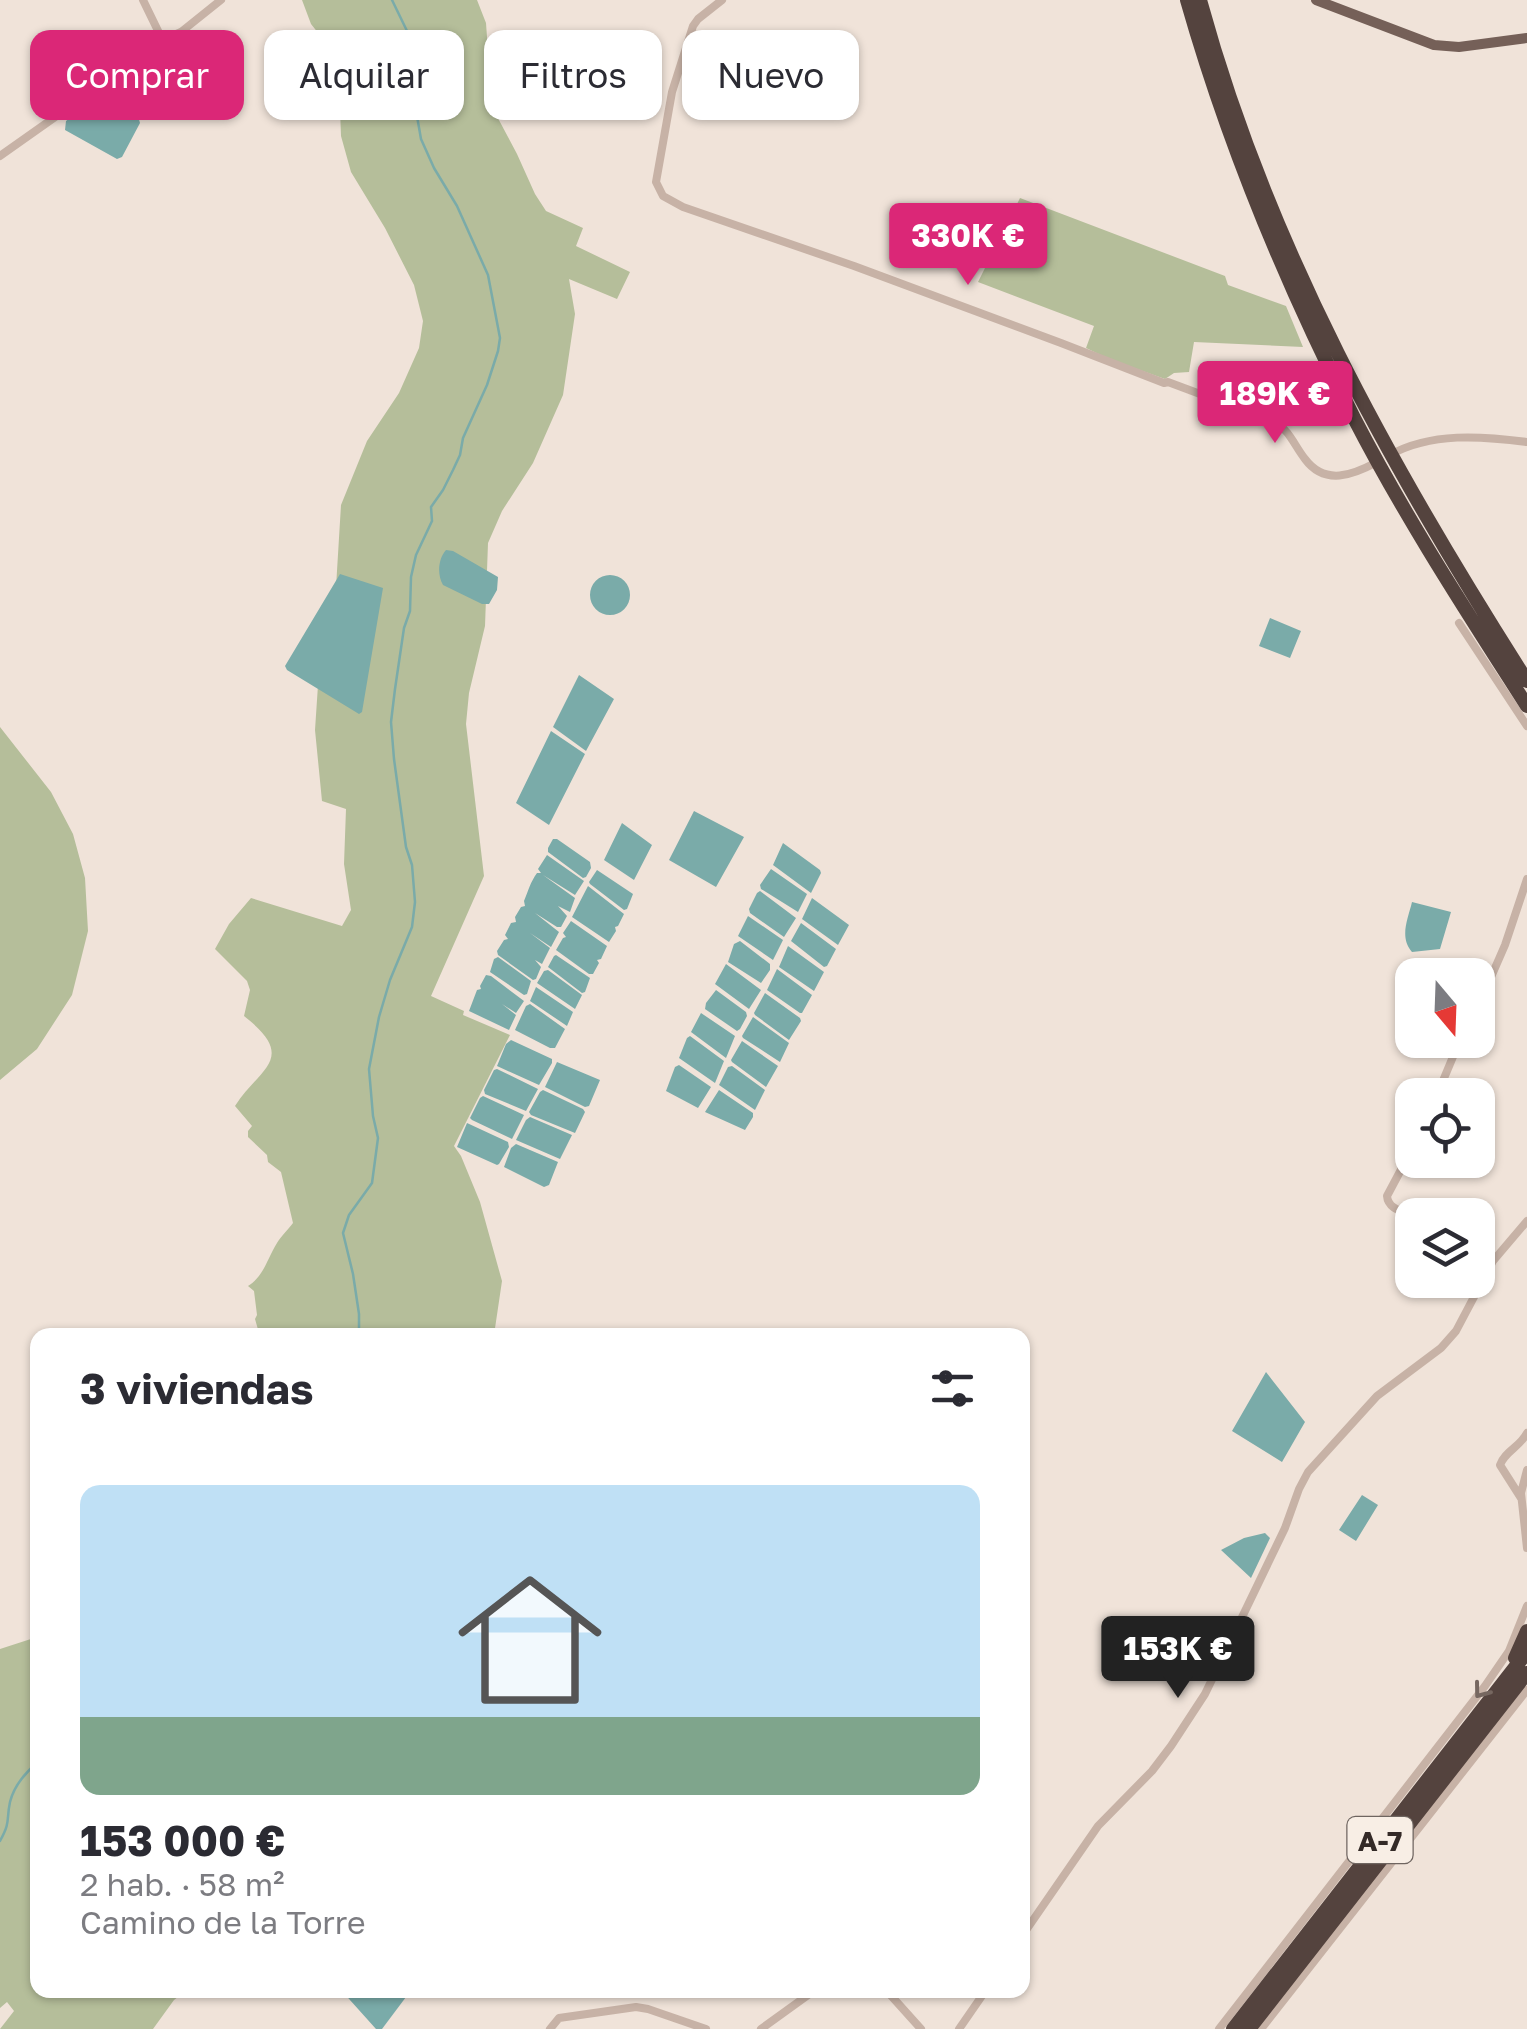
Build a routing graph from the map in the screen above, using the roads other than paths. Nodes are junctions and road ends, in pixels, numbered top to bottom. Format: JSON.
{"nodes":[{"id":1,"x":143,"y":0,"type":"edge"},
{"id":2,"x":221,"y":0,"type":"edge"},
{"id":3,"x":722,"y":0,"type":"edge"},
{"id":4,"x":1187,"y":0,"type":"edge"},
{"id":5,"x":1200,"y":0,"type":"edge"},
{"id":6,"x":1316,"y":0,"type":"edge"},
{"id":7,"x":157,"y":30,"type":"edge"},
{"id":8,"x":184,"y":30,"type":"edge"},
{"id":9,"x":1527,"y":38,"type":"edge"},
{"id":10,"x":51,"y":120,"type":"edge"},
{"id":11,"x":0,"y":156,"type":"edge"},
{"id":12,"x":1527,"y":442,"type":"edge"},
{"id":13,"x":1459,"y":623,"type":"dead end"},
{"id":14,"x":1527,"y":681,"type":"edge"},
{"id":15,"x":1527,"y":706,"type":"edge"},
{"id":16,"x":1527,"y":726,"type":"edge"},
{"id":17,"x":1527,"y":879,"type":"edge"},
{"id":18,"x":1495,"y":968,"type":"edge"},
{"id":19,"x":1397,"y":1178,"type":"edge"},
{"id":20,"x":1395,"y":1208,"type":"edge"},
{"id":21,"x":1527,"y":1221,"type":"edge"},
{"id":22,"x":1495,"y":1259,"type":"edge"},
{"id":23,"x":1473,"y":1298,"type":"edge"},
{"id":24,"x":1527,"y":1433,"type":"edge"},
{"id":25,"x":1526,"y":1471,"type":"edge"},
{"id":26,"x":1510,"y":1480,"type":"junction"},
{"id":27,"x":1524,"y":1487,"type":"edge"},
{"id":28,"x":1522,"y":1503,"type":"junction"},
{"id":29,"x":1525,"y":1520,"type":"edge"},
{"id":30,"x":1527,"y":1548,"type":"edge"},
{"id":31,"x":1527,"y":1606,"type":"edge"},
{"id":32,"x":1527,"y":1631,"type":"edge"},
{"id":33,"x":1527,"y":1652,"type":"edge"},
{"id":34,"x":1527,"y":1674,"type":"edge"},
{"id":35,"x":1500,"y":1685,"type":"junction"},
{"id":36,"x":1527,"y":1690,"type":"edge"},
{"id":37,"x":1030,"y":1924,"type":"edge"},
{"id":38,"x":803,"y":1998,"type":"edge"},
{"id":39,"x":893,"y":1998,"type":"edge"},
{"id":40,"x":980,"y":1998,"type":"edge"},
{"id":41,"x":550,"y":2029,"type":"edge"},
{"id":42,"x":706,"y":2029,"type":"edge"},
{"id":43,"x":761,"y":2029,"type":"edge"},
{"id":44,"x":921,"y":2029,"type":"edge"},
{"id":45,"x":959,"y":2029,"type":"edge"},
{"id":46,"x":1219,"y":2029,"type":"edge"},
{"id":47,"x":1233,"y":2029,"type":"edge"},
{"id":48,"x":1249,"y":2029,"type":"edge"},
{"id":49,"x":1261,"y":2029,"type":"edge"}],
"edges":[{"from":1,"to":7,"type":"street"},
{"from":2,"to":8,"type":"street"},
{"from":3,"to":12,"type":"street"},
{"from":4,"to":15,"type":"highway"},
{"from":5,"to":14,"type":"highway"},
{"from":6,"to":9,"type":"main road"},
{"from":10,"to":11,"type":"street"},
{"from":13,"to":16,"type":"street"},
{"from":17,"to":18,"type":"street"},
{"from":19,"to":20,"type":"street"},
{"from":21,"to":22,"type":"street"},
{"from":23,"to":37,"type":"street"},
{"from":24,"to":26,"type":"street"},
{"from":25,"to":26,"type":"street"},
{"from":25,"to":27,"type":"street"},
{"from":26,"to":27,"type":"street"},
{"from":26,"to":28,"type":"street"},
{"from":27,"to":28,"type":"street"},
{"from":28,"to":29,"type":"street"},
{"from":29,"to":30,"type":"street"},
{"from":31,"to":46,"type":"street","one_way":true},
{"from":32,"to":35,"type":"highway"},
{"from":33,"to":35,"type":"highway","number":"A-7"},
{"from":34,"to":48,"type":"highway","number":"A-7"},
{"from":35,"to":47,"type":"highway","number":"A-7"},
{"from":36,"to":49,"type":"street"},
{"from":38,"to":43,"type":"street"},
{"from":39,"to":44,"type":"street"},
{"from":40,"to":45,"type":"street"},
{"from":41,"to":42,"type":"street"}]}
